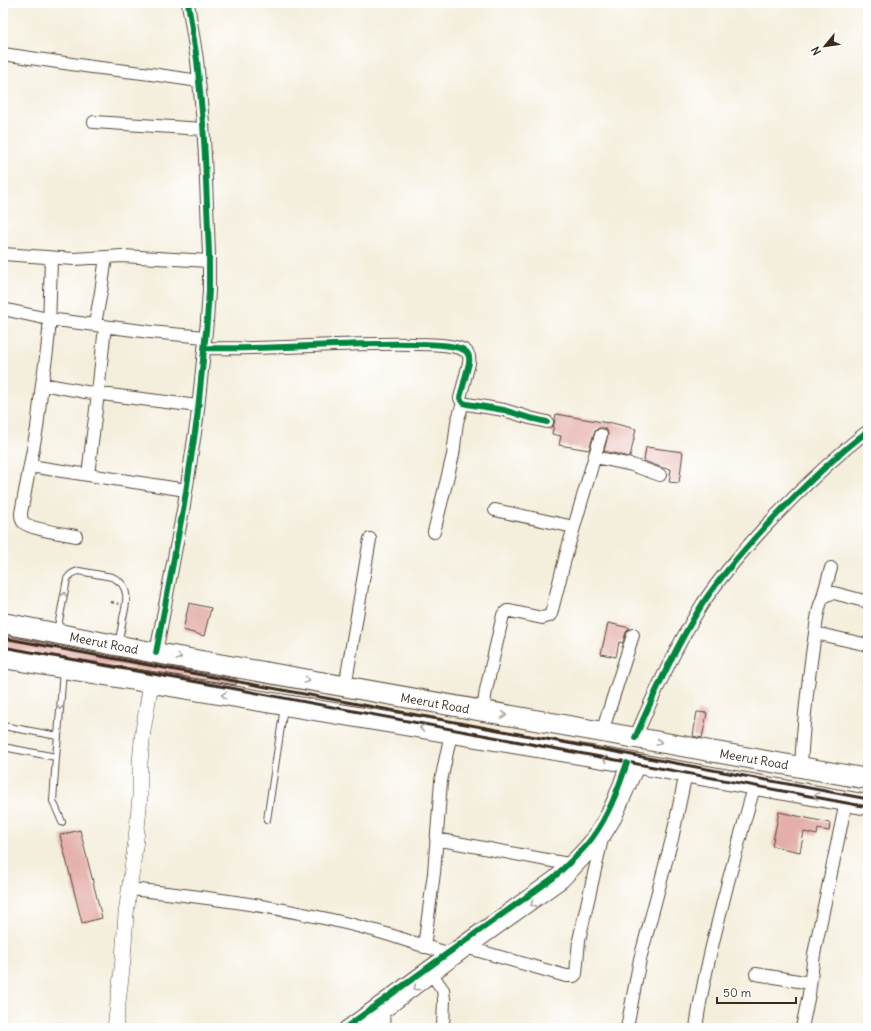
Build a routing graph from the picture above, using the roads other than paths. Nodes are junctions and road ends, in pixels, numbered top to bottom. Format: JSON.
{"nodes":[{"id":1,"x":188,"y":3,"type":"edge"},
{"id":2,"x":3,"y":54,"type":"edge"},
{"id":3,"x":199,"y":81,"type":"junction"},
{"id":4,"x":94,"y":122,"type":"dead end"},
{"id":5,"x":203,"y":129,"type":"junction"},
{"id":6,"x":3,"y":254,"type":"edge"},
{"id":7,"x":106,"y":257,"type":"junction"},
{"id":8,"x":51,"y":258,"type":"junction"},
{"id":9,"x":209,"y":260,"type":"junction"},
{"id":10,"x":3,"y":309,"type":"edge"},
{"id":11,"x":50,"y":319,"type":"junction"},
{"id":12,"x":100,"y":325,"type":"junction"},
{"id":13,"x":205,"y":343,"type":"junction"},
{"id":14,"x":42,"y":384,"type":"junction"},
{"id":15,"x":98,"y":393,"type":"junction"},
{"id":16,"x":463,"y":403,"type":"junction"},
{"id":17,"x":198,"y":406,"type":"junction"},
{"id":18,"x":547,"y":422,"type":"dead end"},
{"id":19,"x":868,"y":430,"type":"edge"},
{"id":20,"x":601,"y":435,"type":"dead end"},
{"id":21,"x":595,"y":457,"type":"junction"},
{"id":22,"x":30,"y":466,"type":"junction"},
{"id":23,"x":88,"y":475,"type":"junction"},
{"id":24,"x":660,"y":475,"type":"dead end"},
{"id":25,"x":186,"y":490,"type":"junction"},
{"id":26,"x":495,"y":510,"type":"dead end"},
{"id":27,"x":574,"y":527,"type":"junction"},
{"id":28,"x":434,"y":532,"type":"dead end"},
{"id":29,"x":76,"y":536,"type":"dead end"},
{"id":30,"x":370,"y":540,"type":"dead end"},
{"id":31,"x":831,"y":568,"type":"dead end"},
{"id":32,"x":822,"y":600,"type":"junction"},
{"id":33,"x":868,"y":602,"type":"edge"},
{"id":34,"x":3,"y":623,"type":"edge"},
{"id":35,"x":815,"y":633,"type":"junction"},
{"id":36,"x":57,"y":634,"type":"junction"},
{"id":37,"x":633,"y":635,"type":"dead end"},
{"id":38,"x":868,"y":645,"type":"edge"},
{"id":39,"x":118,"y":646,"type":"junction"},
{"id":40,"x":156,"y":653,"type":"junction"},
{"id":41,"x":3,"y":658,"type":"edge"},
{"id":42,"x":63,"y":668,"type":"junction"},
{"id":43,"x":254,"y":671,"type":"junction"},
{"id":44,"x":151,"y":683,"type":"junction"},
{"id":45,"x":345,"y":687,"type":"junction"},
{"id":46,"x":248,"y":699,"type":"junction"},
{"id":47,"x":284,"y":705,"type":"junction"},
{"id":48,"x":483,"y":711,"type":"junction"},
{"id":49,"x":3,"y":726,"type":"edge"},
{"id":50,"x":602,"y":732,"type":"junction"},
{"id":51,"x":451,"y":733,"type":"junction"},
{"id":52,"x":58,"y":736,"type":"junction"},
{"id":53,"x":634,"y":738,"type":"junction"},
{"id":54,"x":3,"y":747,"type":"edge"},
{"id":55,"x":56,"y":757,"type":"junction"},
{"id":56,"x":633,"y":764,"type":"junction"},
{"id":57,"x":801,"y":767,"type":"junction"},
{"id":58,"x":686,"y":773,"type":"junction"},
{"id":59,"x":868,"y":779,"type":"edge"},
{"id":60,"x":755,"y":785,"type":"junction"},
{"id":61,"x":846,"y":802,"type":"junction"},
{"id":62,"x":868,"y":806,"type":"edge"},
{"id":63,"x":267,"y":820,"type":"dead end"},
{"id":64,"x":62,"y":822,"type":"dead end"},
{"id":65,"x":436,"y":840,"type":"junction"},
{"id":66,"x":602,"y":840,"type":"junction"},
{"id":67,"x":568,"y":864,"type":"junction"},
{"id":68,"x":130,"y":889,"type":"junction"},
{"id":69,"x":497,"y":923,"type":"junction"},
{"id":70,"x":424,"y":947,"type":"junction"},
{"id":71,"x":469,"y":948,"type":"junction"},
{"id":72,"x":448,"y":953,"type":"junction"},
{"id":73,"x":756,"y":974,"type":"dead end"},
{"id":74,"x":433,"y":976,"type":"junction"},
{"id":75,"x":810,"y":983,"type":"junction"},
{"id":76,"x":379,"y":1017,"type":"edge"},
{"id":77,"x":115,"y":1028,"type":"edge"},
{"id":78,"x":345,"y":1028,"type":"edge"},
{"id":79,"x":364,"y":1028,"type":"edge"},
{"id":80,"x":443,"y":1028,"type":"edge"},
{"id":81,"x":627,"y":1028,"type":"edge"},
{"id":82,"x":696,"y":1028,"type":"edge"},
{"id":83,"x":802,"y":1028,"type":"edge"}],
"edges":[{"from":1,"to":3,"type":"street"},
{"from":2,"to":3,"type":"street"},
{"from":3,"to":5,"type":"street"},
{"from":4,"to":5,"type":"street"},
{"from":5,"to":9,"type":"street"},
{"from":6,"to":8,"type":"street"},
{"from":7,"to":8,"type":"street"},
{"from":7,"to":9,"type":"street"},
{"from":7,"to":12,"type":"street"},
{"from":8,"to":11,"type":"street"},
{"from":9,"to":13,"type":"street"},
{"from":10,"to":11,"type":"street"},
{"from":11,"to":12,"type":"street"},
{"from":11,"to":14,"type":"street"},
{"from":12,"to":13,"type":"street"},
{"from":12,"to":15,"type":"street"},
{"from":13,"to":16,"type":"street"},
{"from":13,"to":17,"type":"street"},
{"from":14,"to":15,"type":"street"},
{"from":14,"to":22,"type":"street"},
{"from":15,"to":17,"type":"street"},
{"from":15,"to":23,"type":"street"},
{"from":16,"to":18,"type":"street"},
{"from":16,"to":28,"type":"street"},
{"from":17,"to":25,"type":"street"},
{"from":19,"to":53,"type":"street"},
{"from":20,"to":21,"type":"street"},
{"from":21,"to":24,"type":"street"},
{"from":21,"to":27,"type":"street"},
{"from":22,"to":23,"type":"street"},
{"from":22,"to":29,"type":"street"},
{"from":23,"to":25,"type":"street"},
{"from":25,"to":40,"type":"street"},
{"from":26,"to":27,"type":"street"},
{"from":27,"to":48,"type":"street"},
{"from":30,"to":45,"type":"street"},
{"from":31,"to":32,"type":"street"},
{"from":32,"to":33,"type":"street"},
{"from":32,"to":35,"type":"street"},
{"from":34,"to":36,"type":"highway","name":"Meerut Road"},
{"from":35,"to":38,"type":"street"},
{"from":35,"to":57,"type":"street"},
{"from":36,"to":39,"type":"highway","name":"Meerut Road"},
{"from":36,"to":39,"type":"lane","one_way":true},
{"from":37,"to":50,"type":"street"},
{"from":39,"to":40,"type":"highway","name":"Meerut Road"},
{"from":40,"to":43,"type":"highway","name":"Meerut Road","one_way":true},
{"from":41,"to":42,"type":"highway"},
{"from":42,"to":44,"type":"highway"},
{"from":42,"to":52,"type":"lane","one_way":true},
{"from":43,"to":45,"type":"highway","name":"Meerut Road","one_way":true},
{"from":43,"to":46,"type":"highway"},
{"from":46,"to":44,"type":"highway","one_way":true},
{"from":44,"to":68,"type":"street"},
{"from":45,"to":48,"type":"highway","name":"Meerut Road"},
{"from":46,"to":47,"type":"highway"},
{"from":51,"to":47,"type":"highway","one_way":true},
{"from":47,"to":63,"type":"lane"},
{"from":48,"to":50,"type":"highway","name":"Meerut Road","one_way":true},
{"from":49,"to":52,"type":"lane"},
{"from":50,"to":53,"type":"highway","name":"Meerut Road"},
{"from":56,"to":51,"type":"highway","one_way":true},
{"from":51,"to":65,"type":"street"},
{"from":52,"to":55,"type":"lane"},
{"from":53,"to":57,"type":"highway","name":"Meerut Road","one_way":true},
{"from":54,"to":55,"type":"lane"},
{"from":55,"to":64,"type":"lane"},
{"from":56,"to":58,"type":"highway"},
{"from":56,"to":66,"type":"street"},
{"from":56,"to":67,"type":"street"},
{"from":57,"to":59,"type":"highway","name":"Meerut Road"},
{"from":58,"to":60,"type":"highway"},
{"from":58,"to":81,"type":"street"},
{"from":61,"to":60,"type":"highway","one_way":true},
{"from":60,"to":82,"type":"street"},
{"from":61,"to":62,"type":"highway"},
{"from":61,"to":75,"type":"street"},
{"from":65,"to":67,"type":"street"},
{"from":65,"to":70,"type":"street"},
{"from":66,"to":69,"type":"street","one_way":true},
{"from":66,"to":71,"type":"street"},
{"from":67,"to":69,"type":"street"},
{"from":68,"to":70,"type":"street"},
{"from":68,"to":77,"type":"street"},
{"from":69,"to":71,"type":"street"},
{"from":69,"to":72,"type":"street"},
{"from":70,"to":72,"type":"street"},
{"from":71,"to":74,"type":"street"},
{"from":72,"to":76,"type":"street"},
{"from":73,"to":75,"type":"street"},
{"from":74,"to":76,"type":"street","one_way":true},
{"from":74,"to":80,"type":"street"},
{"from":75,"to":83,"type":"street"},
{"from":76,"to":78,"type":"street"},
{"from":76,"to":79,"type":"street"}]}
